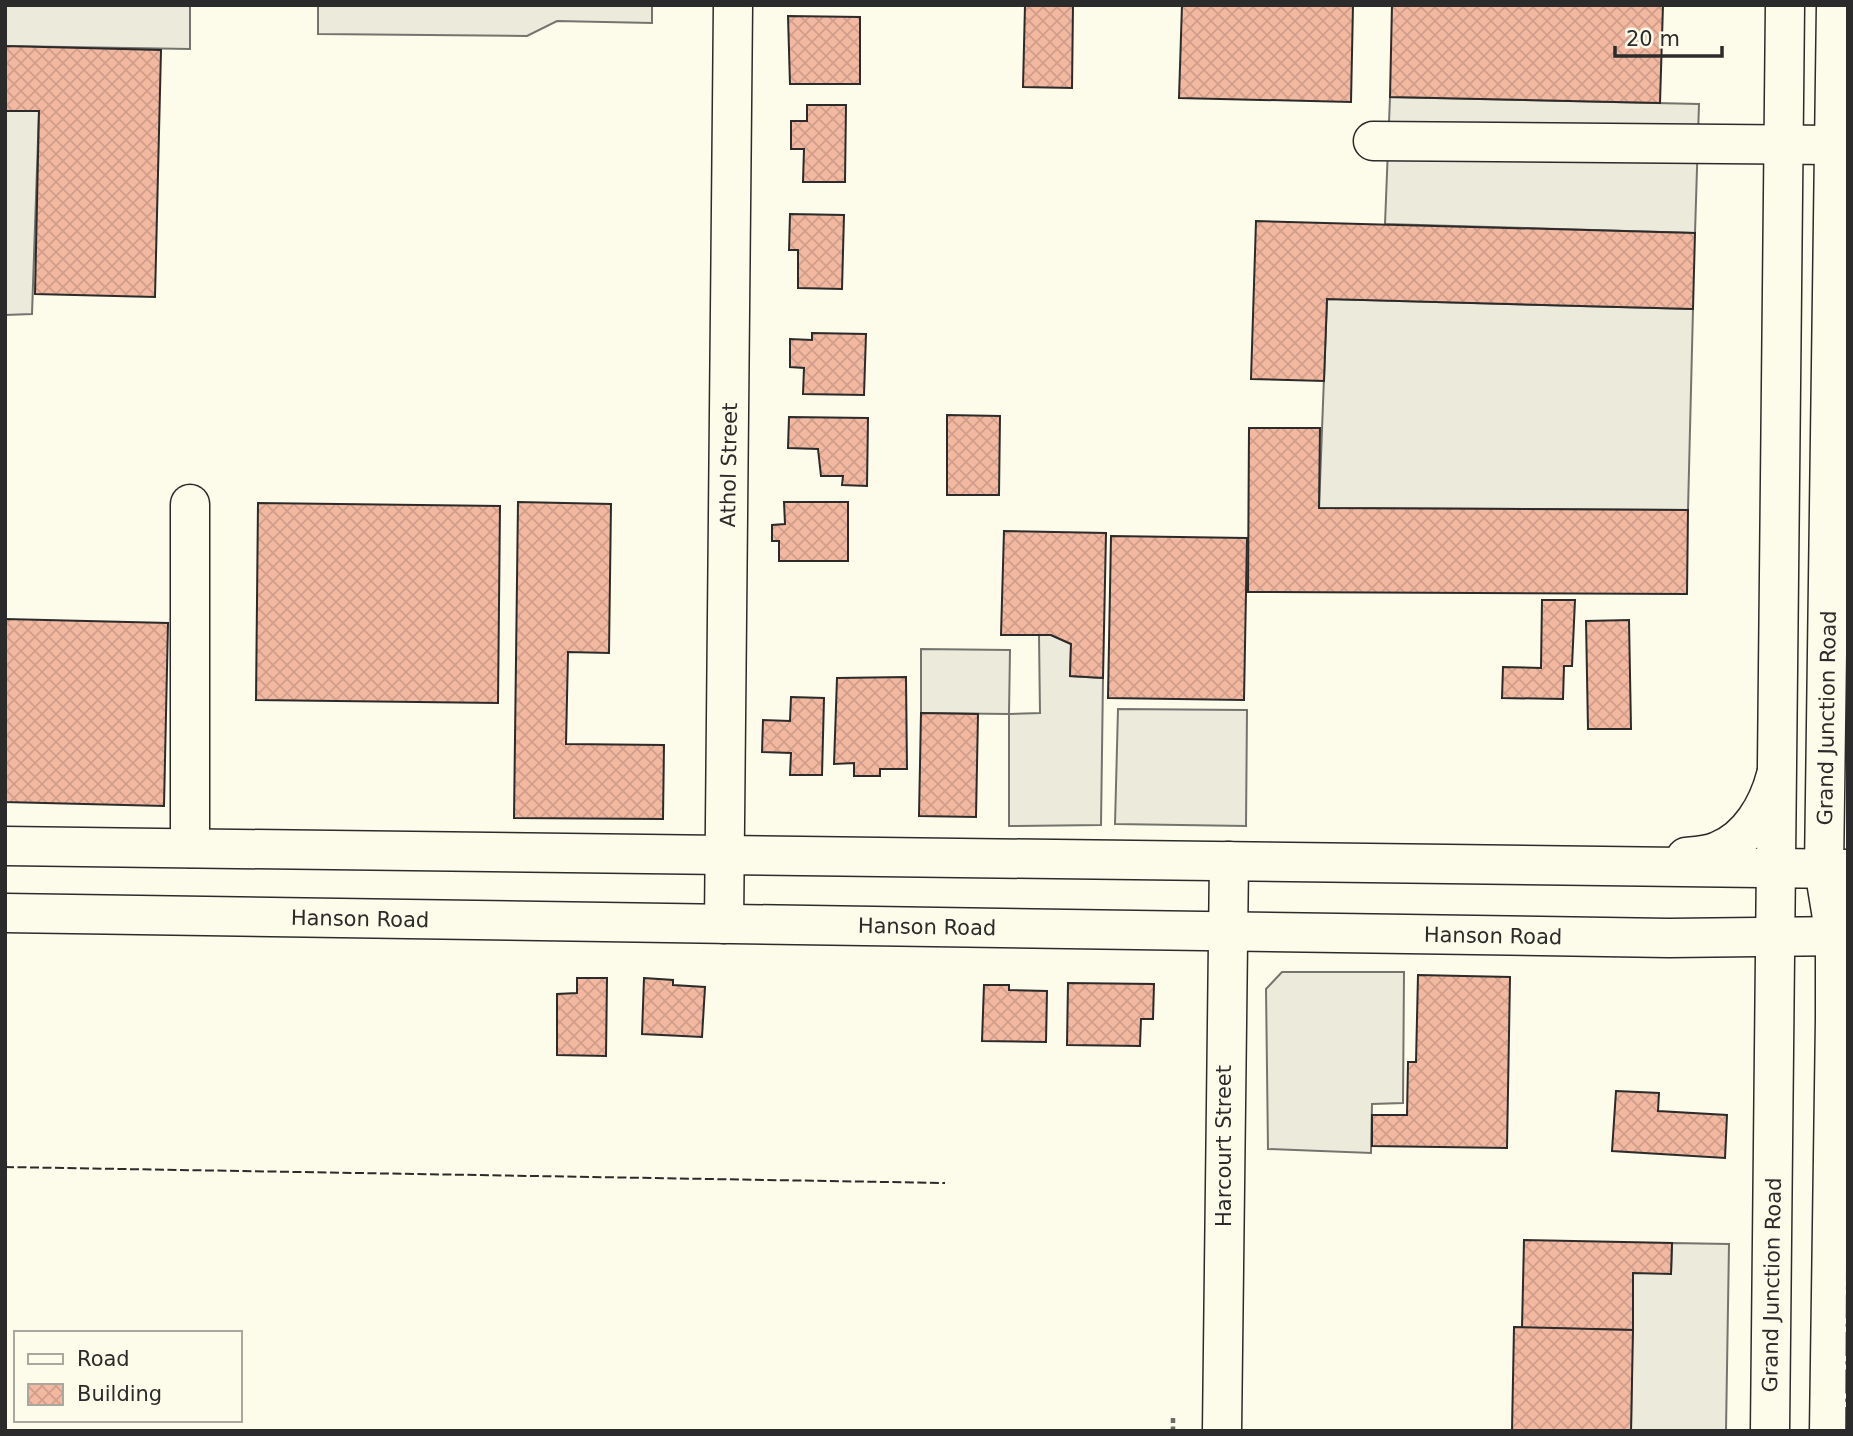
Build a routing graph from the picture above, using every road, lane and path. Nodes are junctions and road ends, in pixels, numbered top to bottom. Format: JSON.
{"nodes":[{"id":1,"x":733,"y":5,"type":"edge"},
{"id":2,"x":1785,"y":5,"type":"edge"},
{"id":3,"x":1836,"y":5,"type":"edge"},
{"id":4,"x":1373,"y":141,"type":"dead end"},
{"id":5,"x":1783,"y":145,"type":"junction"},
{"id":6,"x":1834,"y":145,"type":"junction"},
{"id":7,"x":190,"y":504,"type":"dead end"},
{"id":8,"x":1827,"y":712,"type":"junction"},
{"id":9,"x":1776,"y":775,"type":"junction"},
{"id":10,"x":1848,"y":791,"type":"edge"},
{"id":11,"x":5,"y":846,"type":"edge"},
{"id":12,"x":190,"y":848,"type":"junction"},
{"id":13,"x":725,"y":855,"type":"junction"},
{"id":14,"x":1229,"y":862,"type":"junction"},
{"id":15,"x":1632,"y":867,"type":"junction"},
{"id":16,"x":1775,"y":868,"type":"junction"},
{"id":17,"x":1836,"y":869,"type":"edge"},
{"id":18,"x":5,"y":913,"type":"edge"},
{"id":19,"x":724,"y":924,"type":"junction"},
{"id":20,"x":1226,"y":932,"type":"junction"},
{"id":21,"x":1841,"y":936,"type":"edge"},
{"id":22,"x":1775,"y":937,"type":"junction"},
{"id":23,"x":1842,"y":1015,"type":"edge"},
{"id":24,"x":1839,"y":1269,"type":"edge"},
{"id":25,"x":1173,"y":1418,"type":"dead end"},
{"id":26,"x":1173,"y":1431,"type":"edge"},
{"id":27,"x":1222,"y":1431,"type":"edge"},
{"id":28,"x":1770,"y":1431,"type":"edge"},
{"id":29,"x":1829,"y":1431,"type":"edge"}],
"edges":[{"from":1,"to":13,"type":"main road","name":"Athol Street"},
{"from":2,"to":5,"type":"main road","name":"Grand Junction Road"},
{"from":3,"to":6,"type":"main road","name":"Grand Junction Road"},
{"from":4,"to":5,"type":"main road"},
{"from":5,"to":6,"type":"main road"},
{"from":5,"to":9,"type":"main road","name":"Grand Junction Road"},
{"from":6,"to":8,"type":"main road","name":"Grand Junction Road"},
{"from":7,"to":12,"type":"main road"},
{"from":8,"to":10,"type":"main road"},
{"from":8,"to":17,"type":"main road","name":"Grand Junction Road"},
{"from":9,"to":15,"type":"main road"},
{"from":9,"to":16,"type":"main road","name":"Grand Junction Road"},
{"from":11,"to":12,"type":"main road"},
{"from":12,"to":13,"type":"main road"},
{"from":13,"to":14,"type":"main road"},
{"from":13,"to":19,"type":"main road","name":"Athol Street"},
{"from":14,"to":15,"type":"main road"},
{"from":14,"to":20,"type":"main road","name":"Harcourt Street"},
{"from":15,"to":16,"type":"main road"},
{"from":16,"to":17,"type":"main road"},
{"from":16,"to":22,"type":"main road","name":"Grand Junction Road"},
{"from":17,"to":21,"type":"main road","name":"Grand Junction Road"},
{"from":18,"to":19,"type":"main road","name":"Hanson Road"},
{"from":19,"to":20,"type":"main road","name":"Hanson Road"},
{"from":20,"to":22,"type":"main road","name":"Hanson Road"},
{"from":20,"to":27,"type":"main road","name":"Harcourt Street"},
{"from":21,"to":22,"type":"main road","name":"Hanson Road"},
{"from":21,"to":23,"type":"main road","name":"Grand Junction Road"},
{"from":22,"to":28,"type":"main road","name":"Grand Junction Road"},
{"from":23,"to":24,"type":"main road","name":"Grand Junction Road"},
{"from":24,"to":29,"type":"main road","name":"Grand Junction Road"},
{"from":25,"to":26,"type":"path"}]}
